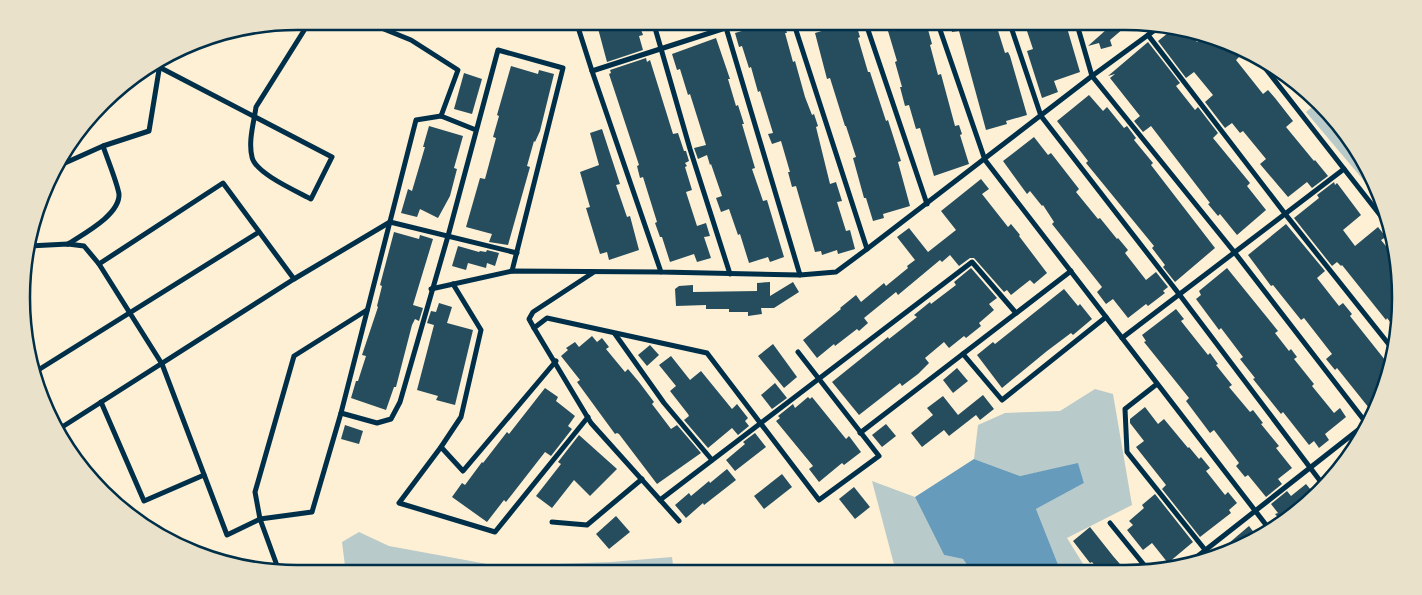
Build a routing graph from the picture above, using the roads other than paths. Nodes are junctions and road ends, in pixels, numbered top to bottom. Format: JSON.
{"nodes":[{"id":1,"x":304,"y":30,"type":"edge"},
{"id":2,"x":386,"y":30,"type":"edge"},
{"id":3,"x":579,"y":30,"type":"edge"},
{"id":4,"x":656,"y":30,"type":"edge"},
{"id":5,"x":720,"y":30,"type":"edge"},
{"id":6,"x":727,"y":30,"type":"edge"},
{"id":7,"x":796,"y":30,"type":"edge"},
{"id":8,"x":869,"y":30,"type":"edge"},
{"id":9,"x":940,"y":30,"type":"edge"},
{"id":10,"x":1012,"y":30,"type":"edge"},
{"id":11,"x":1079,"y":30,"type":"edge"},
{"id":12,"x":1153,"y":32,"type":"edge"},
{"id":13,"x":1148,"y":35,"type":"junction"},
{"id":14,"x":662,"y":48,"type":"junction"},
{"id":15,"x":161,"y":68,"type":"edge"},
{"id":16,"x":157,"y":70,"type":"edge"},
{"id":17,"x":592,"y":71,"type":"junction"},
{"id":18,"x":1268,"y":72,"type":"edge"},
{"id":19,"x":1092,"y":76,"type":"junction"},
{"id":20,"x":441,"y":116,"type":"junction"},
{"id":21,"x":1041,"y":116,"type":"junction"},
{"id":22,"x":255,"y":117,"type":"junction"},
{"id":23,"x":476,"y":130,"type":"junction"},
{"id":24,"x":103,"y":146,"type":"junction"},
{"id":25,"x":985,"y":160,"type":"junction"},
{"id":26,"x":67,"y":162,"type":"edge"},
{"id":27,"x":1344,"y":169,"type":"junction"},
{"id":28,"x":926,"y":204,"type":"junction"},
{"id":29,"x":1378,"y":213,"type":"edge"},
{"id":30,"x":1286,"y":215,"type":"junction"},
{"id":31,"x":390,"y":222,"type":"junction"},
{"id":32,"x":259,"y":232,"type":"junction"},
{"id":33,"x":448,"y":236,"type":"junction"},
{"id":34,"x":68,"y":244,"type":"junction"},
{"id":35,"x":35,"y":246,"type":"edge"},
{"id":36,"x":867,"y":250,"type":"junction"},
{"id":37,"x":517,"y":253,"type":"junction"},
{"id":38,"x":1235,"y":253,"type":"junction"},
{"id":39,"x":99,"y":264,"type":"junction"},
{"id":40,"x":512,"y":271,"type":"junction"},
{"id":41,"x":1071,"y":271,"type":"junction"},
{"id":42,"x":594,"y":272,"type":"junction"},
{"id":43,"x":661,"y":272,"type":"junction"},
{"id":44,"x":730,"y":274,"type":"junction"},
{"id":45,"x":800,"y":275,"type":"junction"},
{"id":46,"x":294,"y":279,"type":"junction"},
{"id":47,"x":453,"y":284,"type":"junction"},
{"id":48,"x":431,"y":289,"type":"junction"},
{"id":49,"x":1179,"y":294,"type":"junction"},
{"id":50,"x":367,"y":309,"type":"junction"},
{"id":51,"x":130,"y":312,"type":"junction"},
{"id":52,"x":1016,"y":313,"type":"junction"},
{"id":53,"x":1106,"y":317,"type":"junction"},
{"id":54,"x":534,"y":328,"type":"junction"},
{"id":55,"x":614,"y":334,"type":"junction"},
{"id":56,"x":1122,"y":338,"type":"junction"},
{"id":57,"x":1388,"y":343,"type":"edge"},
{"id":58,"x":798,"y":352,"type":"dead end"},
{"id":59,"x":963,"y":354,"type":"junction"},
{"id":60,"x":556,"y":361,"type":"junction"},
{"id":61,"x":162,"y":363,"type":"junction"},
{"id":62,"x":40,"y":369,"type":"edge"},
{"id":63,"x":818,"y":379,"type":"junction"},
{"id":64,"x":1158,"y":384,"type":"junction"},
{"id":65,"x":101,"y":402,"type":"junction"},
{"id":66,"x":341,"y":413,"type":"junction"},
{"id":67,"x":588,"y":418,"type":"junction"},
{"id":68,"x":1363,"y":418,"type":"edge"},
{"id":69,"x":760,"y":424,"type":"junction"},
{"id":70,"x":63,"y":426,"type":"edge"},
{"id":71,"x":860,"y":433,"type":"junction"},
{"id":72,"x":1355,"y":433,"type":"edge"},
{"id":73,"x":441,"y":447,"type":"junction"},
{"id":74,"x":712,"y":460,"type":"junction"},
{"id":75,"x":1310,"y":469,"type":"junction"},
{"id":76,"x":204,"y":475,"type":"junction"},
{"id":77,"x":642,"y":479,"type":"junction"},
{"id":78,"x":1320,"y":481,"type":"edge"},
{"id":79,"x":660,"y":500,"type":"junction"},
{"id":80,"x":1256,"y":511,"type":"junction"},
{"id":81,"x":260,"y":519,"type":"junction"},
{"id":82,"x":679,"y":521,"type":"dead end"},
{"id":83,"x":552,"y":522,"type":"dead end"},
{"id":84,"x":1110,"y":523,"type":"dead end"},
{"id":85,"x":1266,"y":524,"type":"edge"},
{"id":86,"x":1205,"y":550,"type":"junction"},
{"id":87,"x":1200,"y":554,"type":"edge"},
{"id":88,"x":276,"y":564,"type":"edge"},
{"id":89,"x":1143,"y":564,"type":"edge"}],
"edges":[{"from":1,"to":22,"type":"street"},
{"from":2,"to":20,"type":"street"},
{"from":3,"to":17,"type":"street"},
{"from":4,"to":14,"type":"street"},
{"from":5,"to":14,"type":"street"},
{"from":6,"to":45,"type":"street"},
{"from":7,"to":36,"type":"street"},
{"from":8,"to":28,"type":"street"},
{"from":9,"to":25,"type":"street"},
{"from":10,"to":21,"type":"street"},
{"from":11,"to":19,"type":"street"},
{"from":12,"to":13,"type":"street"},
{"from":13,"to":19,"type":"street"},
{"from":13,"to":30,"type":"street"},
{"from":14,"to":17,"type":"street"},
{"from":14,"to":44,"type":"street"},
{"from":15,"to":22,"type":"street"},
{"from":16,"to":24,"type":"street"},
{"from":17,"to":43,"type":"street"},
{"from":18,"to":27,"type":"street"},
{"from":19,"to":21,"type":"street"},
{"from":19,"to":38,"type":"street"},
{"from":20,"to":23,"type":"street"},
{"from":20,"to":31,"type":"street"},
{"from":21,"to":25,"type":"street"},
{"from":21,"to":49,"type":"street"},
{"from":22,"to":22,"type":"street"},
{"from":23,"to":33,"type":"street"},
{"from":23,"to":37,"type":"street"},
{"from":24,"to":26,"type":"street"},
{"from":24,"to":34,"type":"street"},
{"from":25,"to":28,"type":"street"},
{"from":25,"to":41,"type":"street"},
{"from":27,"to":29,"type":"street"},
{"from":27,"to":30,"type":"street"},
{"from":28,"to":36,"type":"street"},
{"from":30,"to":38,"type":"street"},
{"from":30,"to":57,"type":"street"},
{"from":31,"to":33,"type":"street"},
{"from":31,"to":46,"type":"street"},
{"from":31,"to":50,"type":"street"},
{"from":32,"to":39,"type":"street"},
{"from":32,"to":46,"type":"street"},
{"from":32,"to":51,"type":"street"},
{"from":33,"to":37,"type":"street"},
{"from":33,"to":48,"type":"street"},
{"from":34,"to":35,"type":"street"},
{"from":34,"to":39,"type":"street"},
{"from":36,"to":45,"type":"street"},
{"from":37,"to":40,"type":"street"},
{"from":38,"to":49,"type":"street"},
{"from":38,"to":68,"type":"street"},
{"from":39,"to":51,"type":"street"},
{"from":40,"to":42,"type":"street"},
{"from":40,"to":47,"type":"street"},
{"from":41,"to":52,"type":"street"},
{"from":41,"to":53,"type":"street"},
{"from":42,"to":43,"type":"street"},
{"from":42,"to":54,"type":"street"},
{"from":43,"to":44,"type":"street"},
{"from":44,"to":45,"type":"street"},
{"from":46,"to":61,"type":"street"},
{"from":47,"to":48,"type":"street"},
{"from":47,"to":73,"type":"street"},
{"from":48,"to":66,"type":"street"},
{"from":49,"to":56,"type":"street"},
{"from":49,"to":75,"type":"street"},
{"from":50,"to":66,"type":"street"},
{"from":50,"to":81,"type":"street"},
{"from":51,"to":61,"type":"street"},
{"from":51,"to":62,"type":"street"},
{"from":52,"to":59,"type":"street"},
{"from":52,"to":63,"type":"street"},
{"from":53,"to":56,"type":"street"},
{"from":53,"to":59,"type":"street"},
{"from":54,"to":55,"type":"street"},
{"from":54,"to":60,"type":"street"},
{"from":55,"to":69,"type":"street"},
{"from":55,"to":74,"type":"street"},
{"from":56,"to":64,"type":"street"},
{"from":58,"to":63,"type":"street"},
{"from":59,"to":71,"type":"street"},
{"from":60,"to":67,"type":"street"},
{"from":60,"to":73,"type":"street"},
{"from":61,"to":65,"type":"street"},
{"from":61,"to":76,"type":"street"},
{"from":63,"to":69,"type":"street"},
{"from":63,"to":71,"type":"street"},
{"from":64,"to":80,"type":"street"},
{"from":64,"to":86,"type":"street"},
{"from":65,"to":70,"type":"street"},
{"from":65,"to":76,"type":"street"},
{"from":66,"to":81,"type":"street"},
{"from":67,"to":73,"type":"street"},
{"from":67,"to":77,"type":"street"},
{"from":69,"to":71,"type":"street"},
{"from":69,"to":74,"type":"street"},
{"from":72,"to":75,"type":"street"},
{"from":74,"to":79,"type":"street"},
{"from":75,"to":78,"type":"street"},
{"from":75,"to":80,"type":"street"},
{"from":76,"to":81,"type":"street"},
{"from":77,"to":79,"type":"street"},
{"from":77,"to":83,"type":"street"},
{"from":79,"to":82,"type":"street"},
{"from":80,"to":85,"type":"street"},
{"from":80,"to":86,"type":"street"},
{"from":81,"to":88,"type":"street"},
{"from":84,"to":89,"type":"street"},
{"from":86,"to":87,"type":"street"}]}
